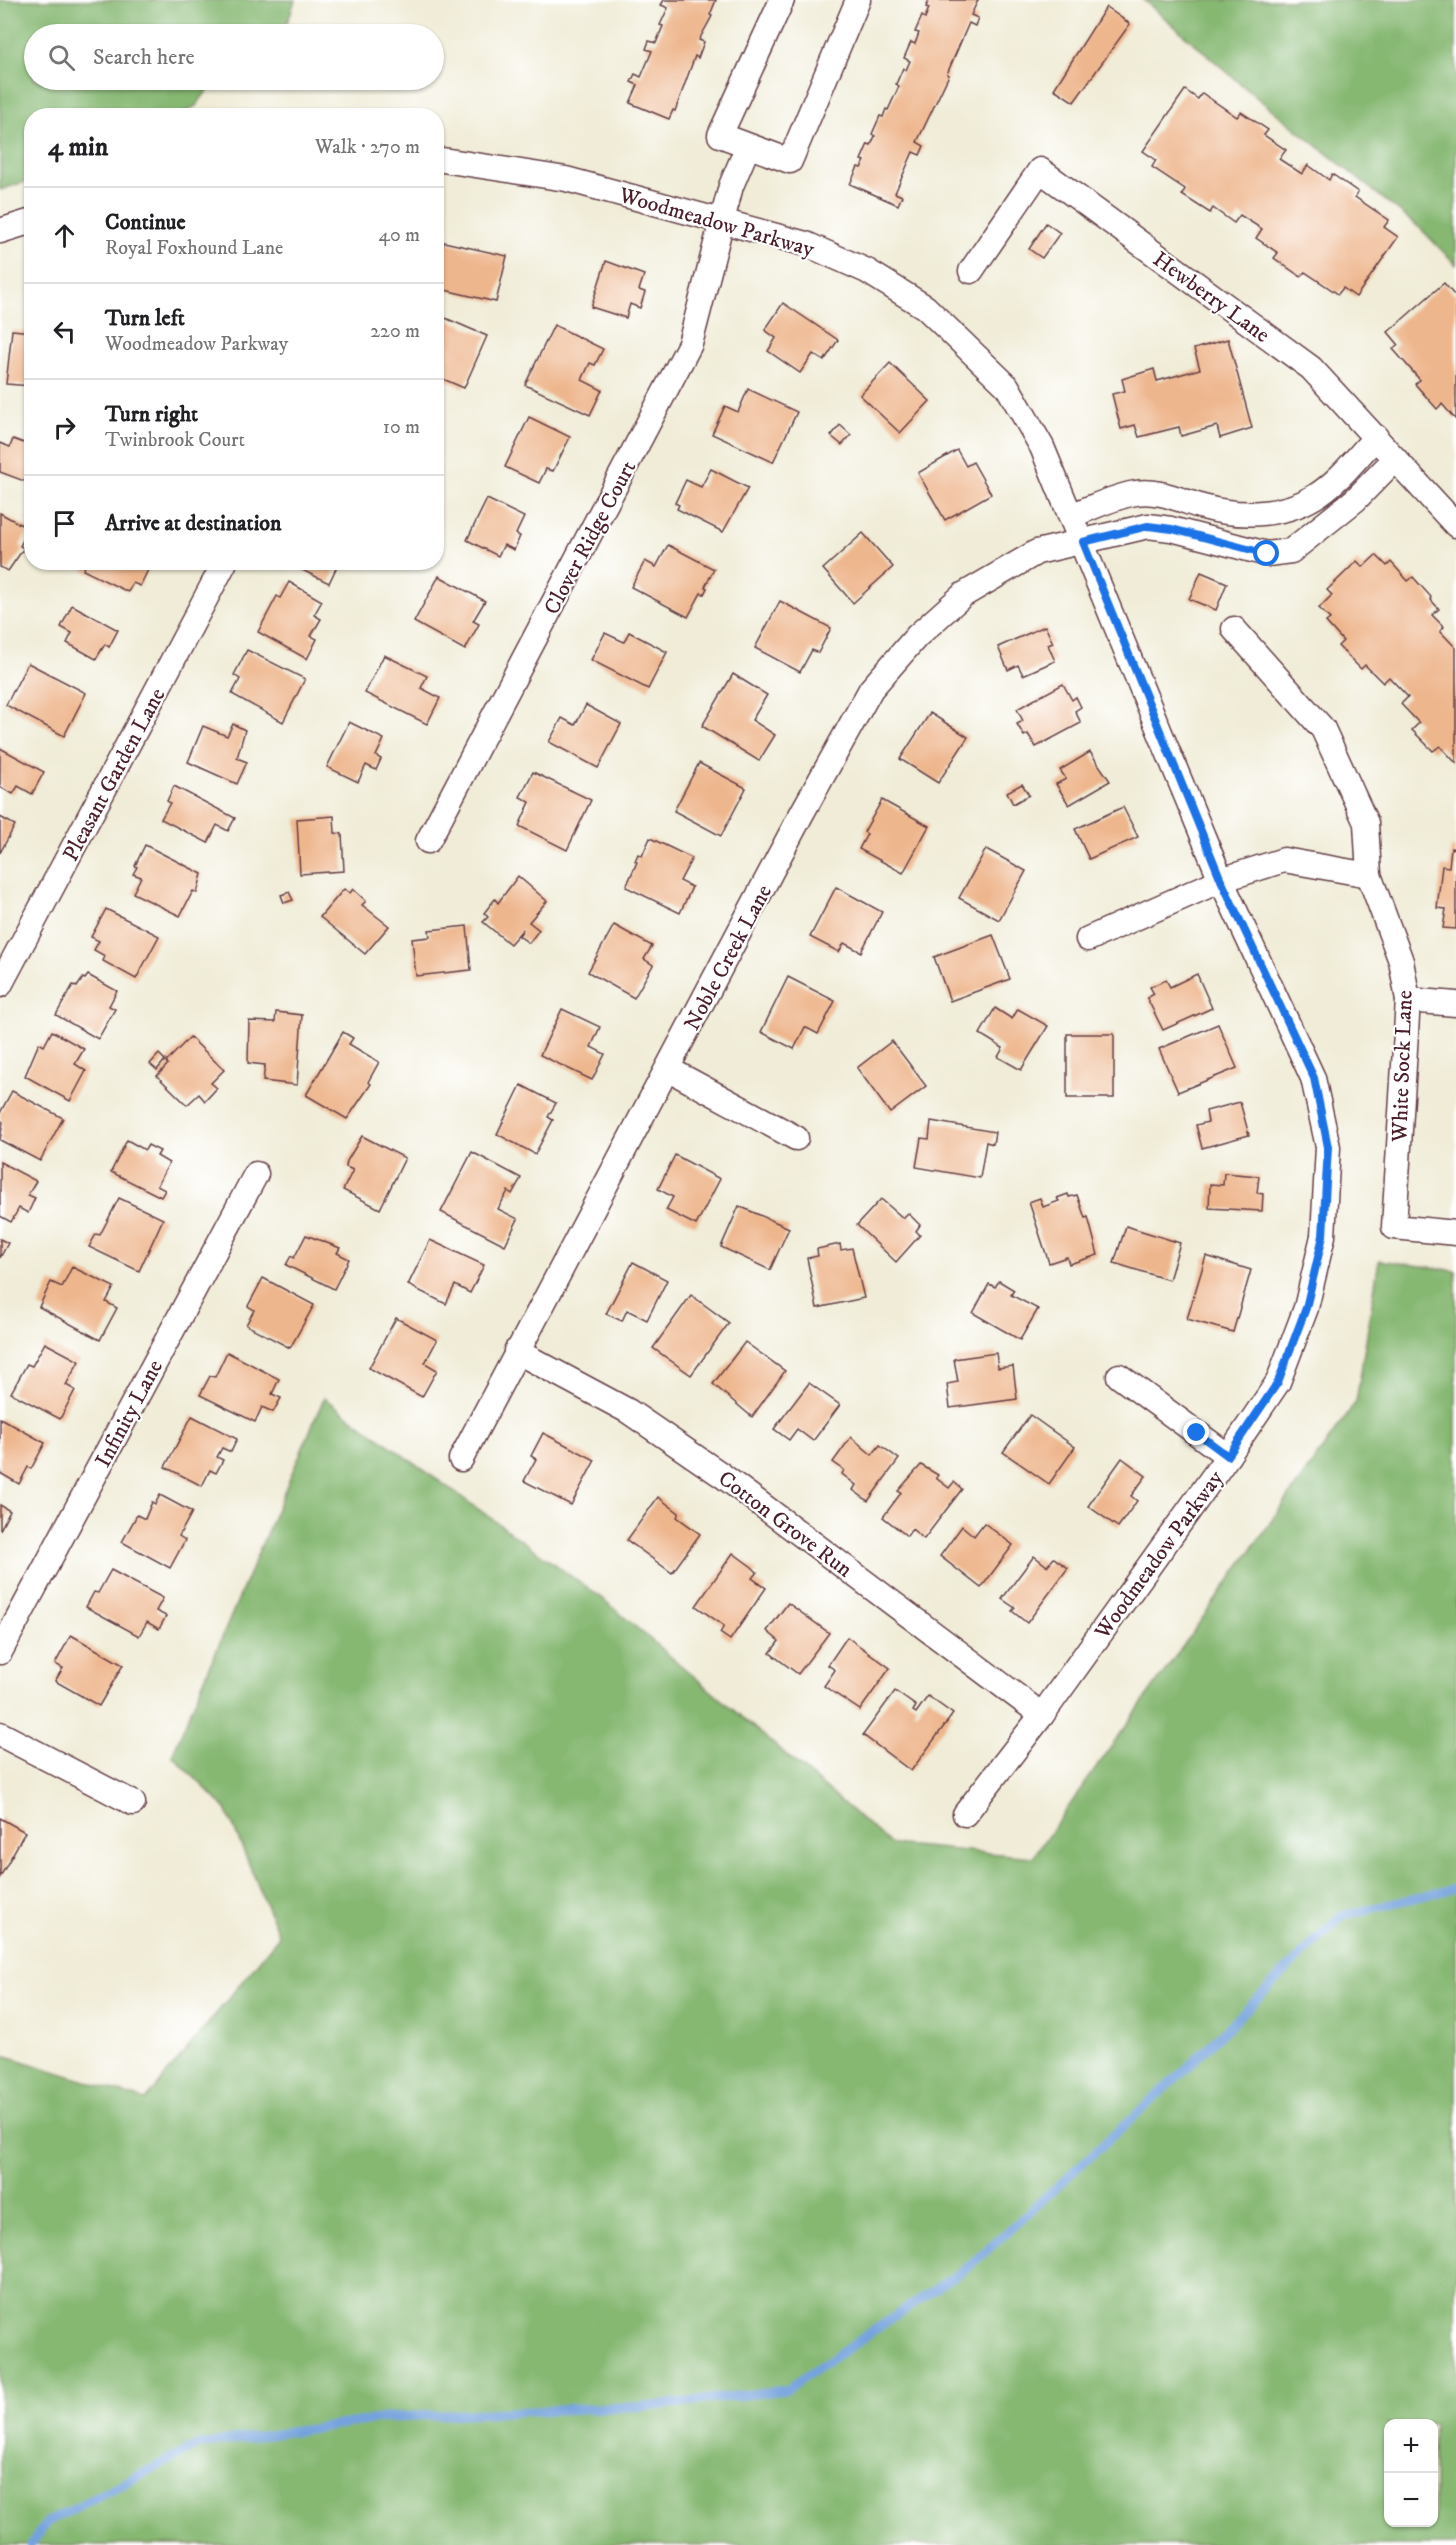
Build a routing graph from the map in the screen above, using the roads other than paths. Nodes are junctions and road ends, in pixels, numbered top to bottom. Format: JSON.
{"nodes":[{"id":1,"x":782,"y":0,"type":"edge"},
{"id":2,"x":858,"y":0,"type":"edge"},
{"id":3,"x":748,"y":146,"type":"junction"},
{"id":4,"x":444,"y":160,"type":"edge"},
{"id":5,"x":722,"y":222,"type":"junction"},
{"id":6,"x":24,"y":224,"type":"edge"},
{"id":7,"x":0,"y":231,"type":"edge"},
{"id":8,"x":971,"y":271,"type":"dead end"},
{"id":9,"x":1376,"y":437,"type":"junction"},
{"id":10,"x":1395,"y":459,"type":"junction"},
{"id":11,"x":1072,"y":515,"type":"junction"},
{"id":12,"x":1456,"y":525,"type":"edge"},
{"id":13,"x":1083,"y":542,"type":"junction"},
{"id":14,"x":221,"y":570,"type":"edge"},
{"id":15,"x":1234,"y":630,"type":"dead end"},
{"id":16,"x":428,"y":841,"type":"dead end"},
{"id":17,"x":1370,"y":874,"type":"junction"},
{"id":18,"x":1221,"y":880,"type":"junction"},
{"id":19,"x":1088,"y":939,"type":"dead end"},
{"id":20,"x":0,"y":985,"type":"edge"},
{"id":21,"x":1408,"y":1000,"type":"junction"},
{"id":22,"x":1456,"y":1004,"type":"edge"},
{"id":23,"x":668,"y":1069,"type":"junction"},
{"id":24,"x":796,"y":1138,"type":"dead end"},
{"id":25,"x":256,"y":1174,"type":"dead end"},
{"id":26,"x":1456,"y":1233,"type":"edge"},
{"id":27,"x":516,"y":1351,"type":"junction"},
{"id":28,"x":1119,"y":1376,"type":"dead end"},
{"id":29,"x":1228,"y":1456,"type":"junction"},
{"id":30,"x":461,"y":1459,"type":"dead end"},
{"id":31,"x":0,"y":1652,"type":"edge"},
{"id":32,"x":1042,"y":1714,"type":"junction"},
{"id":33,"x":0,"y":1734,"type":"edge"},
{"id":34,"x":133,"y":1803,"type":"dead end"},
{"id":35,"x":965,"y":1814,"type":"dead end"}],
"edges":[{"from":1,"to":3,"type":"street"},
{"from":2,"to":3,"type":"street"},
{"from":3,"to":5,"type":"street","name":"Clover Ridge Court"},
{"from":4,"to":5,"type":"street","name":"Woodmeadow Parkway"},
{"from":5,"to":11,"type":"street","name":"Woodmeadow Parkway"},
{"from":5,"to":16,"type":"street","name":"Clover Ridge Court"},
{"from":6,"to":7,"type":"street"},
{"from":8,"to":9,"type":"street","name":"Hewberry Lane"},
{"from":9,"to":10,"type":"street","name":"Hewberry Lane"},
{"from":9,"to":11,"type":"street"},
{"from":10,"to":12,"type":"street","name":"Hewberry Lane"},
{"from":10,"to":13,"type":"street","name":"Noble Creek Lane"},
{"from":11,"to":13,"type":"street","name":"Woodmeadow Parkway"},
{"from":13,"to":18,"type":"street","name":"Woodmeadow Parkway"},
{"from":13,"to":23,"type":"street","name":"Noble Creek Lane"},
{"from":14,"to":20,"type":"street","name":"Pleasant Garden Lane"},
{"from":15,"to":17,"type":"street","name":"White Sock Lane"},
{"from":17,"to":18,"type":"street"},
{"from":17,"to":21,"type":"street","name":"White Sock Lane"},
{"from":18,"to":19,"type":"street"},
{"from":18,"to":29,"type":"street","name":"Woodmeadow Parkway"},
{"from":21,"to":22,"type":"street"},
{"from":21,"to":26,"type":"street","name":"White Sock Lane"},
{"from":23,"to":24,"type":"street"},
{"from":23,"to":27,"type":"street","name":"Noble Creek Lane"},
{"from":25,"to":31,"type":"street","name":"Infinity Lane"},
{"from":27,"to":30,"type":"street","name":"Noble Creek Lane"},
{"from":27,"to":32,"type":"street","name":"Cotton Grove Run"},
{"from":28,"to":29,"type":"street"},
{"from":29,"to":32,"type":"street","name":"Woodmeadow Parkway"},
{"from":32,"to":35,"type":"street","name":"Woodmeadow Parkway"},
{"from":33,"to":34,"type":"street"}]}
